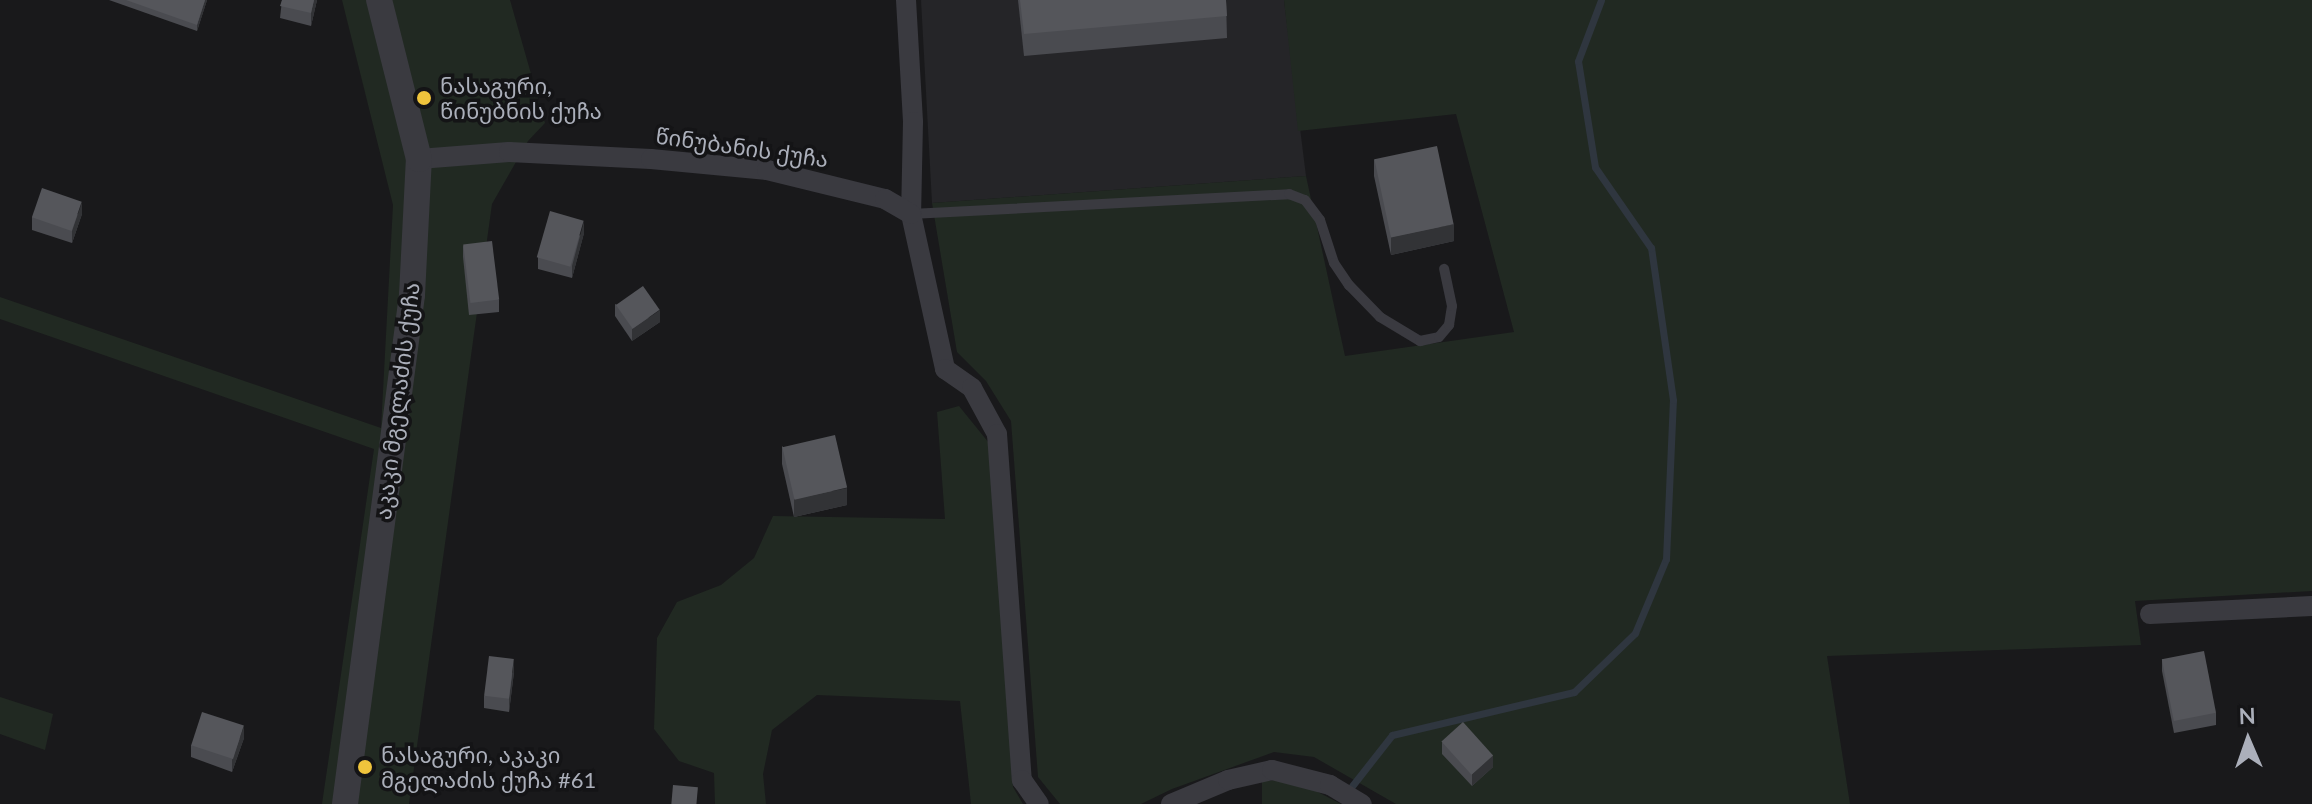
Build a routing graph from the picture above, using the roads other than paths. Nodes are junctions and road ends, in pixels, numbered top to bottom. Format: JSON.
{"nodes":[{"id":1,"x":379,"y":0,"type":"edge"},
{"id":2,"x":906,"y":0,"type":"edge"},
{"id":3,"x":419,"y":159,"type":"junction"},
{"id":4,"x":911,"y":214,"type":"junction"},
{"id":5,"x":1444,"y":269,"type":"dead end"},
{"id":6,"x":2312,"y":606,"type":"edge"},
{"id":7,"x":2150,"y":614,"type":"dead end"},
{"id":8,"x":345,"y":804,"type":"edge"},
{"id":9,"x":1039,"y":804,"type":"edge"},
{"id":10,"x":1171,"y":804,"type":"edge"},
{"id":11,"x":1362,"y":804,"type":"edge"}],
"edges":[{"from":1,"to":3,"type":"street","name":"აკაკი მგელაძის ქუჩა"},
{"from":2,"to":4,"type":"street"},
{"from":3,"to":4,"type":"street","name":"წინუბანის ქუჩა"},
{"from":3,"to":8,"type":"street","name":"აკაკი მგელაძის ქუჩა"},
{"from":4,"to":5,"type":"lane"},
{"from":4,"to":9,"type":"street"},
{"from":6,"to":7,"type":"street"},
{"from":10,"to":11,"type":"street"}]}
